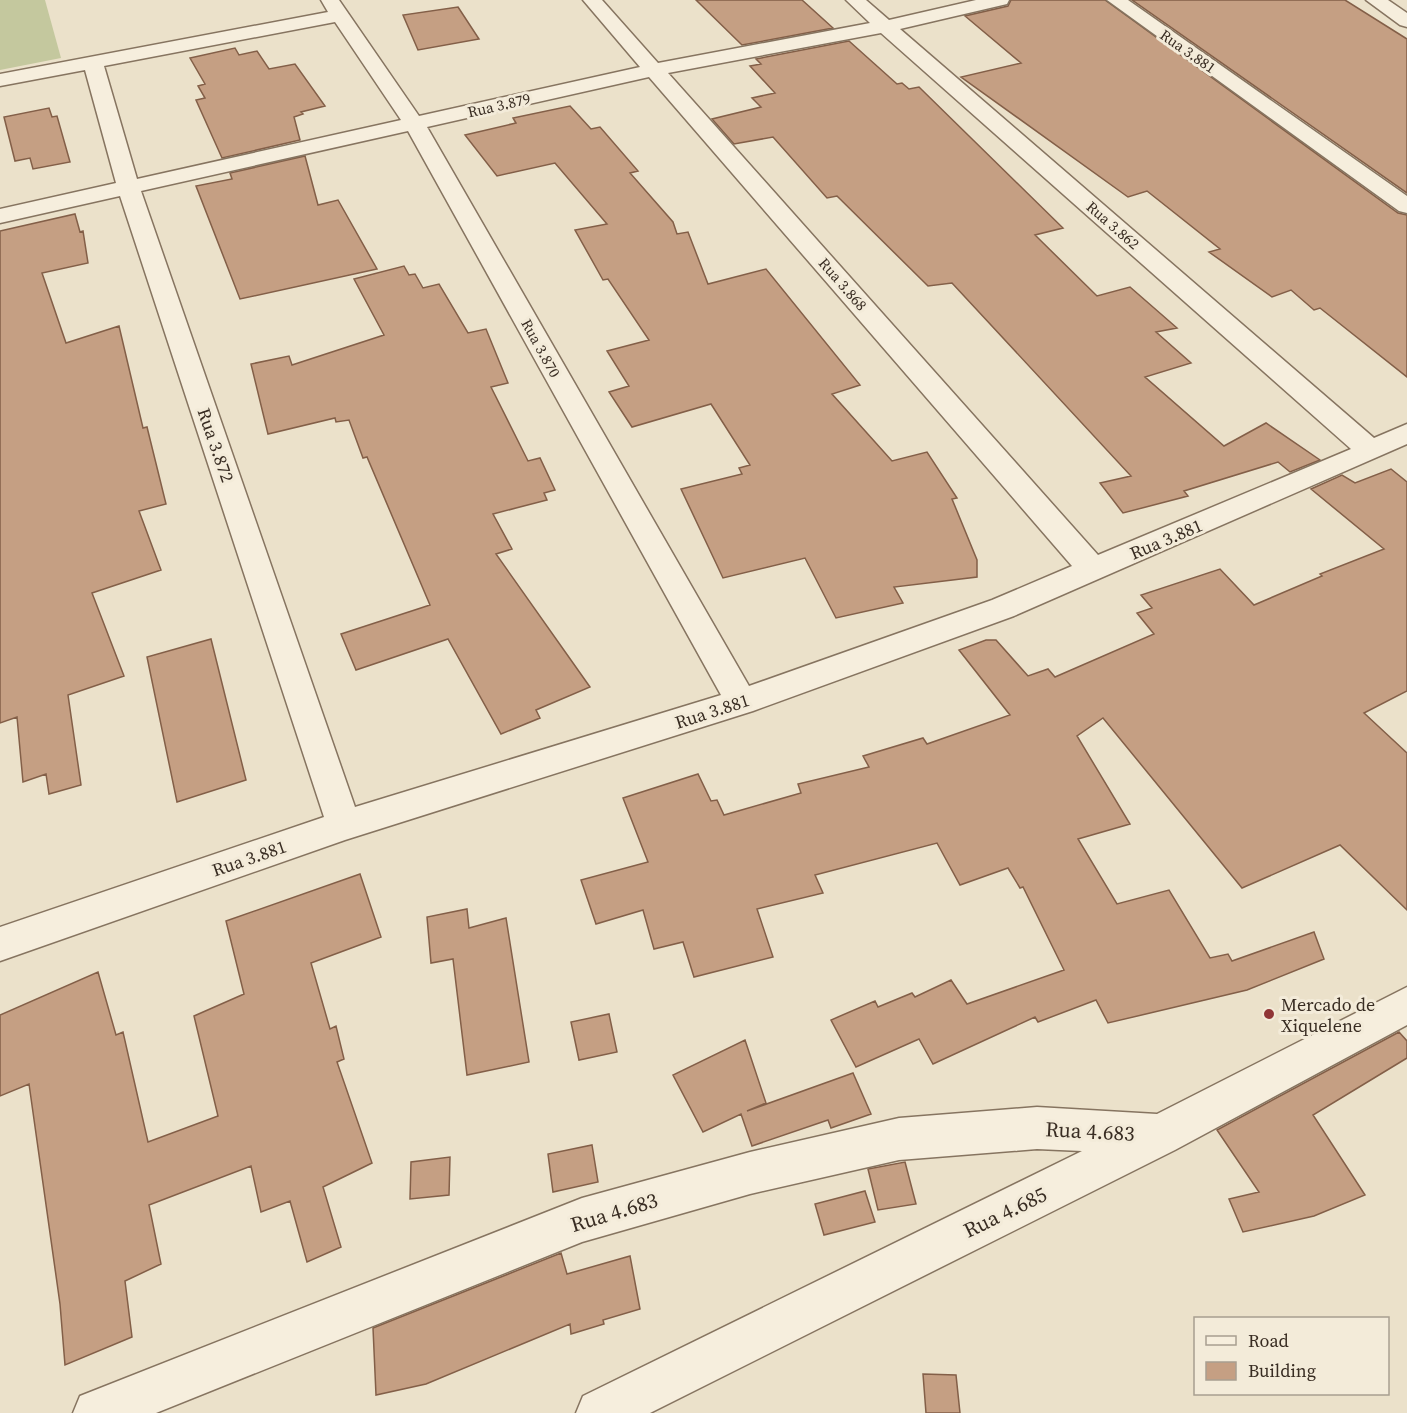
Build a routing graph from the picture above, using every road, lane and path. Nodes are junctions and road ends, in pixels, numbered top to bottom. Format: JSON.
{"nodes":[{"id":1,"x":592,"y":0,"type":"edge"},
{"id":2,"x":855,"y":0,"type":"edge"},
{"id":3,"x":1000,"y":0,"type":"edge"},
{"id":4,"x":1116,"y":0,"type":"edge"},
{"id":5,"x":1375,"y":0,"type":"edge"},
{"id":6,"x":335,"y":8,"type":"edge"},
{"id":7,"x":1407,"y":21,"type":"edge"},
{"id":8,"x":887,"y":26,"type":"junction"},
{"id":9,"x":93,"y":62,"type":"junction"},
{"id":10,"x":654,"y":70,"type":"junction"},
{"id":11,"x":0,"y":80,"type":"edge"},
{"id":12,"x":415,"y":125,"type":"junction"},
{"id":13,"x":128,"y":187,"type":"junction"},
{"id":14,"x":1407,"y":206,"type":"edge"},
{"id":15,"x":0,"y":216,"type":"edge"},
{"id":16,"x":1407,"y":434,"type":"edge"},
{"id":17,"x":1371,"y":452,"type":"junction"},
{"id":18,"x":1093,"y":570,"type":"junction"},
{"id":19,"x":741,"y":702,"type":"junction"},
{"id":20,"x":344,"y":825,"type":"junction"},
{"id":21,"x":0,"y":944,"type":"edge"},
{"id":22,"x":1407,"y":1005,"type":"edge"},
{"id":23,"x":1160,"y":1135,"type":"junction"},
{"id":24,"x":97,"y":1413,"type":"edge"},
{"id":25,"x":600,"y":1413,"type":"edge"}],
"edges":[{"from":1,"to":10,"type":"street","name":"Rua 3.868"},
{"from":2,"to":8,"type":"street","name":"Rua 3.862"},
{"from":3,"to":8,"type":"street","name":"Rua 3.879"},
{"from":4,"to":14,"type":"street","name":"Rua 3.881"},
{"from":5,"to":7,"type":"street"},
{"from":6,"to":9,"type":"street"},
{"from":6,"to":12,"type":"street","name":"Rua 3.870"},
{"from":8,"to":10,"type":"street","name":"Rua 3.879"},
{"from":8,"to":17,"type":"street","name":"Rua 3.862"},
{"from":9,"to":11,"type":"street"},
{"from":9,"to":13,"type":"street","name":"Rua 3.872"},
{"from":10,"to":12,"type":"street","name":"Rua 3.879"},
{"from":10,"to":18,"type":"street","name":"Rua 3.868"},
{"from":12,"to":13,"type":"street","name":"Rua 3.879"},
{"from":12,"to":19,"type":"street","name":"Rua 3.870"},
{"from":13,"to":15,"type":"street","name":"Rua 3.879"},
{"from":13,"to":20,"type":"street","name":"Rua 3.872"},
{"from":16,"to":17,"type":"street","name":"Rua 3.881"},
{"from":17,"to":18,"type":"street","name":"Rua 3.881"},
{"from":18,"to":19,"type":"street","name":"Rua 3.881"},
{"from":19,"to":20,"type":"street","name":"Rua 3.881"},
{"from":20,"to":21,"type":"street","name":"Rua 3.881"},
{"from":22,"to":23,"type":"street","name":"Rua 4.685"},
{"from":23,"to":24,"type":"street","name":"Rua 4.683"},
{"from":23,"to":25,"type":"street","name":"Rua 4.685"}]}
